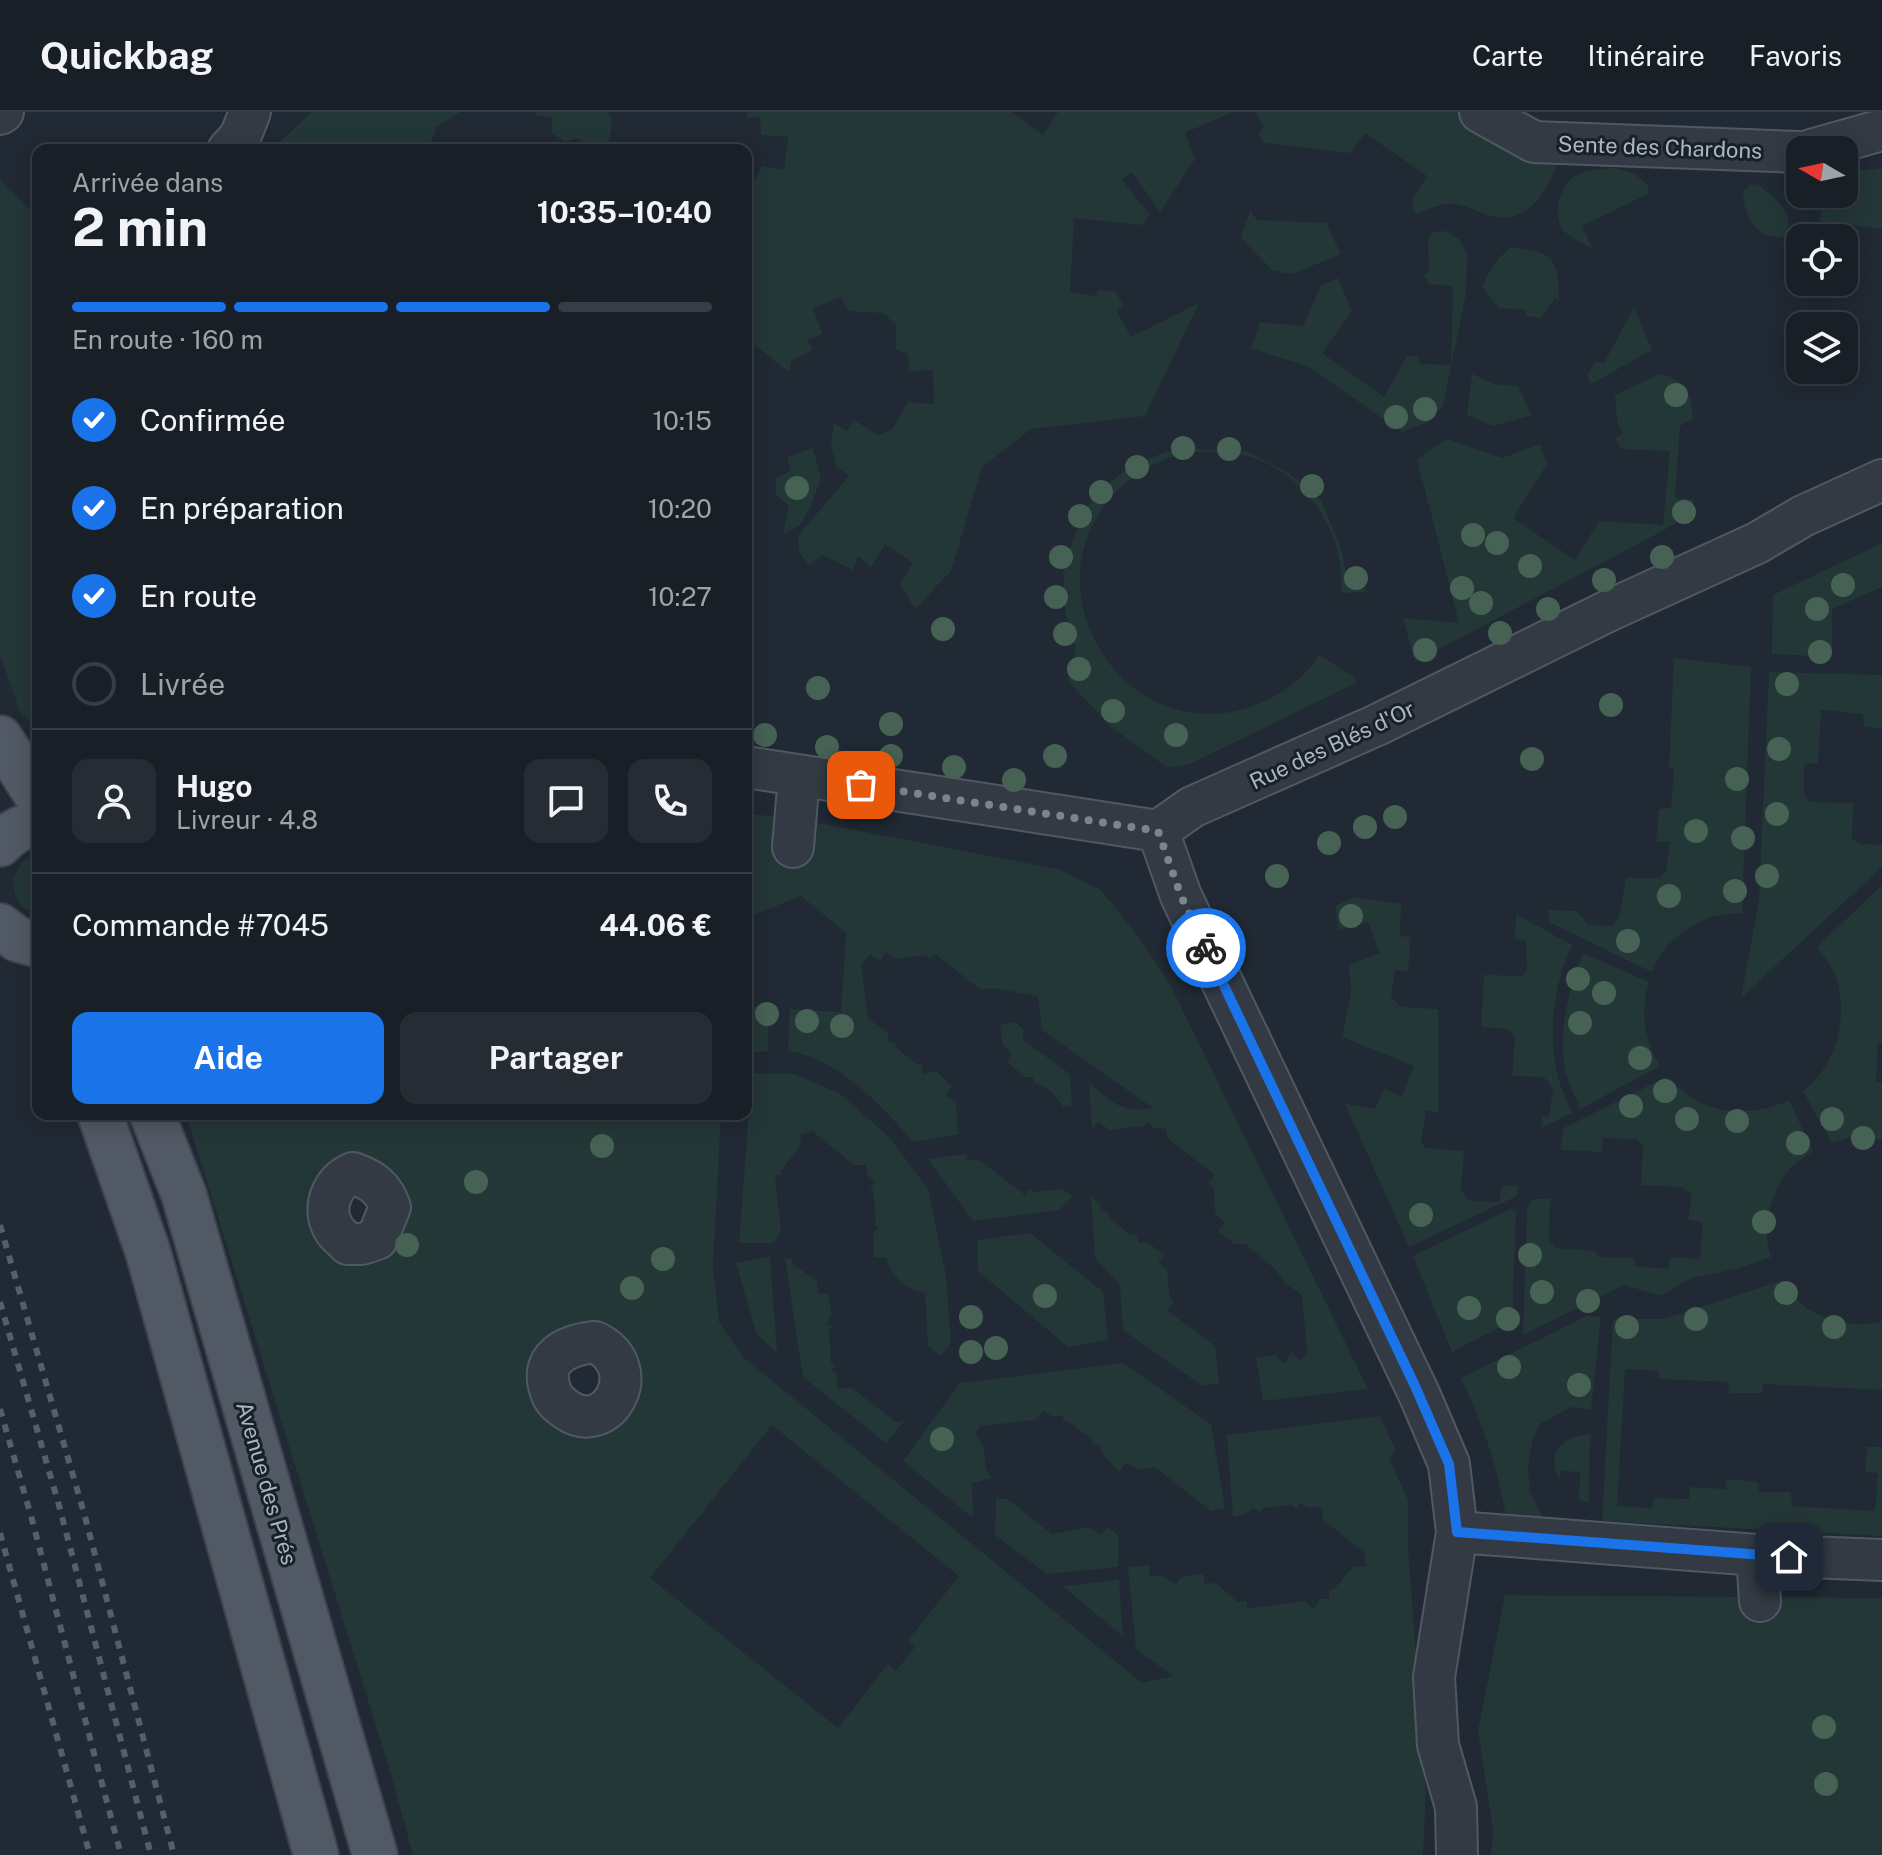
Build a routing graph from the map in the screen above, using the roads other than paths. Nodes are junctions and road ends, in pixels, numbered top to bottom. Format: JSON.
{"nodes":[{"id":1,"x":250,"y":112,"type":"edge"},
{"id":2,"x":1480,"y":112,"type":"edge"},
{"id":3,"x":1882,"y":130,"type":"edge"},
{"id":4,"x":1858,"y":137,"type":"edge"},
{"id":5,"x":234,"y":144,"type":"edge"},
{"id":6,"x":1786,"y":151,"type":"edge"},
{"id":7,"x":1882,"y":480,"type":"edge"},
{"id":8,"x":0,"y":738,"type":"edge"},
{"id":9,"x":752,"y":768,"type":"edge"},
{"id":10,"x":799,"y":776,"type":"junction"},
{"id":11,"x":32,"y":788,"type":"edge"},
{"id":12,"x":32,"y":825,"type":"edge"},
{"id":13,"x":1158,"y":831,"type":"junction"},
{"id":14,"x":0,"y":844,"type":"edge"},
{"id":15,"x":793,"y":847,"type":"dead end"},
{"id":16,"x":0,"y":926,"type":"edge"},
{"id":17,"x":32,"y":944,"type":"edge"},
{"id":18,"x":102,"y":1120,"type":"edge"},
{"id":19,"x":154,"y":1120,"type":"edge"},
{"id":20,"x":1457,"y":1532,"type":"junction"},
{"id":21,"x":1757,"y":1555,"type":"junction"},
{"id":22,"x":1882,"y":1560,"type":"edge"},
{"id":23,"x":1760,"y":1601,"type":"dead end"},
{"id":24,"x":316,"y":1855,"type":"edge"},
{"id":25,"x":375,"y":1855,"type":"edge"},
{"id":26,"x":1457,"y":1855,"type":"edge"}],
"edges":[{"from":1,"to":5,"type":"street"},
{"from":2,"to":6,"type":"street","name":"Sente des Chardons"},
{"from":3,"to":4,"type":"street"},
{"from":7,"to":13,"type":"street","name":"Rue des Blés d'Or"},
{"from":8,"to":11,"type":"main road"},
{"from":9,"to":10,"type":"street"},
{"from":10,"to":13,"type":"street"},
{"from":10,"to":15,"type":"street"},
{"from":12,"to":14,"type":"main road"},
{"from":13,"to":20,"type":"street"},
{"from":16,"to":17,"type":"main road"},
{"from":18,"to":24,"type":"main road"},
{"from":19,"to":25,"type":"main road","name":"Avenue des Prés"},
{"from":20,"to":21,"type":"street"},
{"from":20,"to":26,"type":"street"},
{"from":21,"to":22,"type":"street"},
{"from":21,"to":23,"type":"street"}]}
